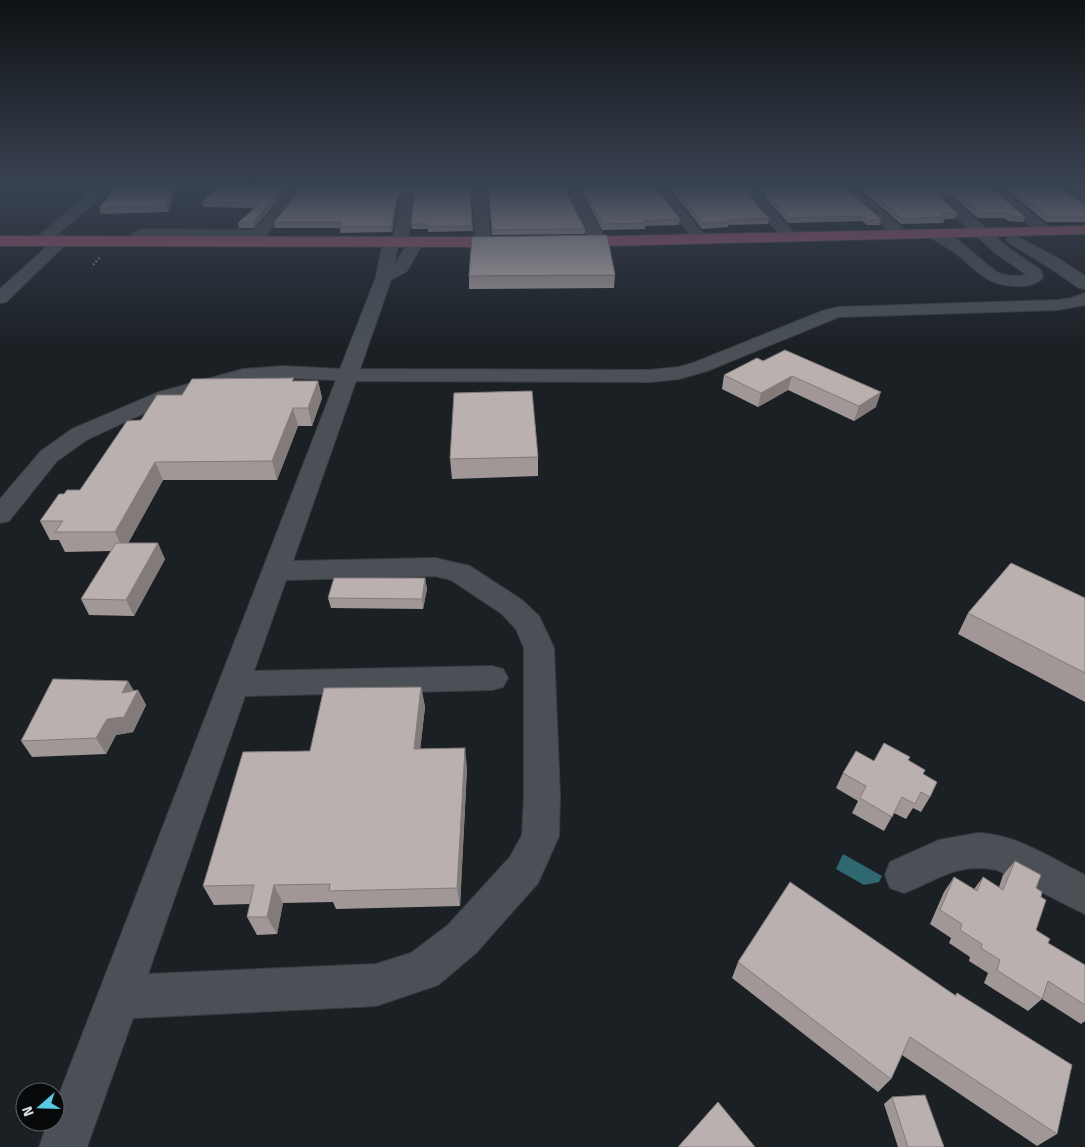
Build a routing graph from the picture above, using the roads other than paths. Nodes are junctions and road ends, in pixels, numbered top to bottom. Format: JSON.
{"nodes":[{"id":1,"x":62,"y":240,"type":"junction"},
{"id":2,"x":222,"y":240,"type":"edge"},
{"id":3,"x":280,"y":240,"type":"edge"},
{"id":4,"x":673,"y":240,"type":"edge"},
{"id":5,"x":944,"y":240,"type":"edge"},
{"id":6,"x":991,"y":240,"type":"edge"},
{"id":7,"x":1014,"y":240,"type":"edge"},
{"id":8,"x":1030,"y":240,"type":"edge"},
{"id":9,"x":0,"y":241,"type":"edge"},
{"id":10,"x":41,"y":241,"type":"joint"},
{"id":11,"x":598,"y":241,"type":"joint"},
{"id":12,"x":402,"y":242,"type":"junction"},
{"id":13,"x":483,"y":242,"type":"joint"},
{"id":14,"x":522,"y":242,"type":"edge"},
{"id":15,"x":559,"y":242,"type":"edge"},
{"id":16,"x":1000,"y":249,"type":"junction"},
{"id":17,"x":963,"y":251,"type":"junction"},
{"id":18,"x":1055,"y":262,"type":"junction"},
{"id":19,"x":384,"y":277,"type":"junction"},
{"id":20,"x":1085,"y":284,"type":"edge"},
{"id":21,"x":0,"y":298,"type":"edge"},
{"id":22,"x":1085,"y":298,"type":"edge"},
{"id":23,"x":348,"y":375,"type":"junction"},
{"id":24,"x":0,"y":515,"type":"edge"},
{"id":25,"x":276,"y":571,"type":"junction"},
{"id":26,"x":492,"y":678,"type":"dead end"},
{"id":27,"x":234,"y":684,"type":"junction"},
{"id":28,"x":904,"y":875,"type":"dead end"},
{"id":29,"x":1085,"y":895,"type":"edge"},
{"id":30,"x":119,"y":997,"type":"junction"},
{"id":31,"x":63,"y":1147,"type":"edge"}],
"edges":[{"from":1,"to":2,"type":"main road"},
{"from":1,"to":10,"type":"main road"},
{"from":1,"to":21,"type":"street"},
{"from":3,"to":12,"type":"main road"},
{"from":4,"to":11,"type":"main road"},
{"from":5,"to":17,"type":"street"},
{"from":6,"to":16,"type":"street"},
{"from":7,"to":18,"type":"street"},
{"from":8,"to":18,"type":"street"},
{"from":9,"to":10,"type":"main road"},
{"from":11,"to":15,"type":"main road"},
{"from":12,"to":13,"type":"main road"},
{"from":12,"to":19,"type":"street"},
{"from":12,"to":19,"type":"street"},
{"from":13,"to":14,"type":"main road"},
{"from":16,"to":17,"type":"street"},
{"from":16,"to":17,"type":"street"},
{"from":18,"to":20,"type":"street"},
{"from":19,"to":23,"type":"street"},
{"from":22,"to":23,"type":"street"},
{"from":23,"to":24,"type":"street"},
{"from":23,"to":25,"type":"street"},
{"from":25,"to":27,"type":"street"},
{"from":25,"to":30,"type":"street"},
{"from":26,"to":27,"type":"street"},
{"from":27,"to":30,"type":"street"},
{"from":28,"to":29,"type":"street"},
{"from":30,"to":31,"type":"street"}]}
